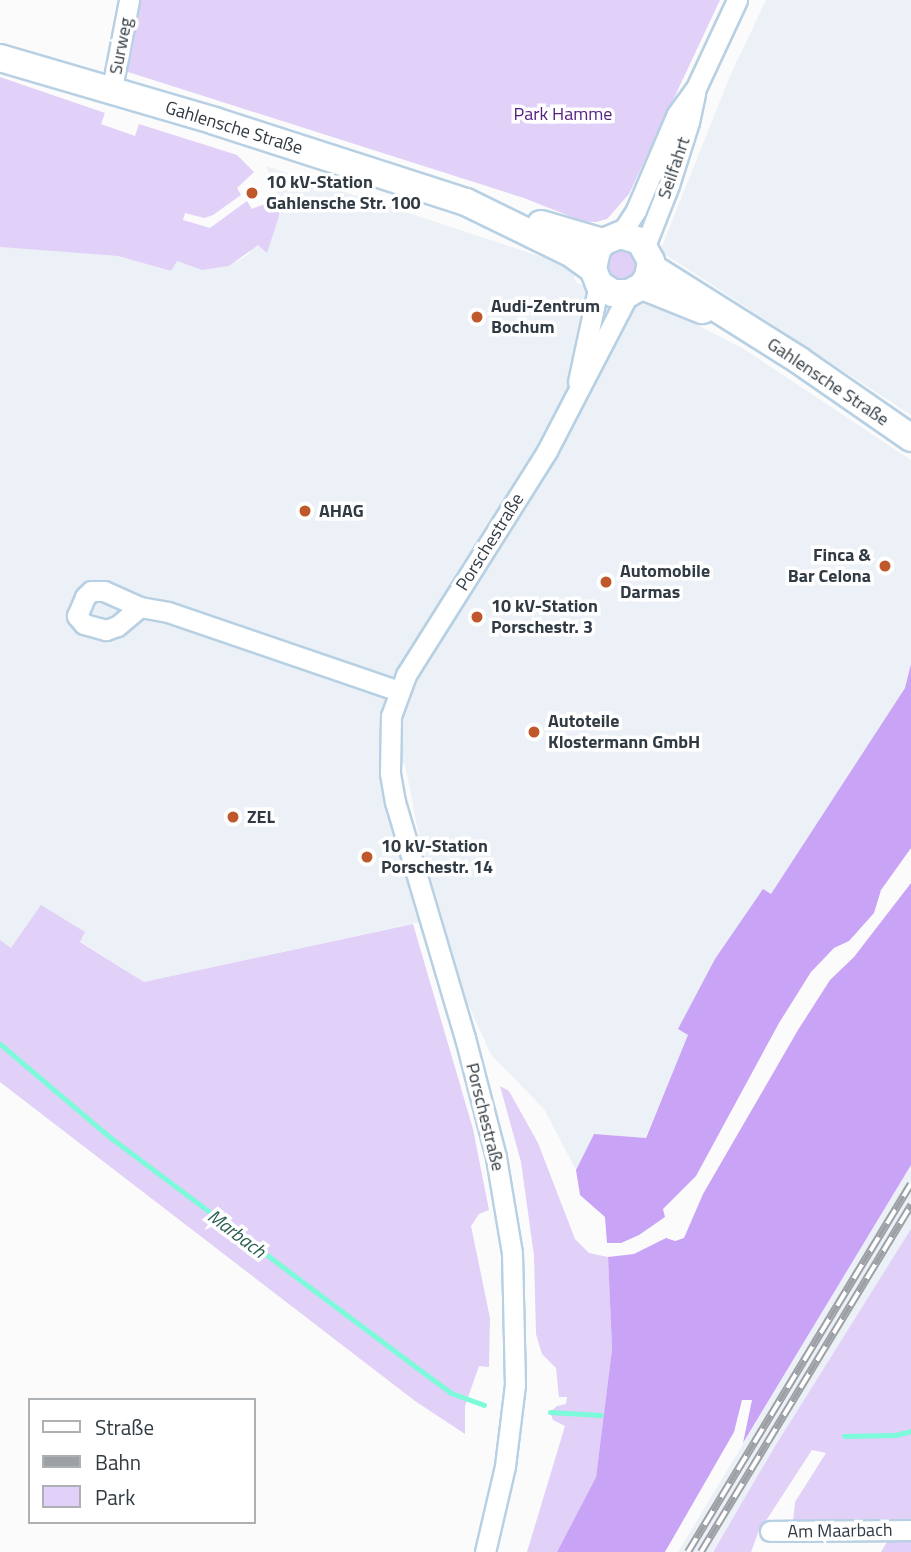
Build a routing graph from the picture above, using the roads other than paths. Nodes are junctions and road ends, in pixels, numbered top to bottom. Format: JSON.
{"nodes":[{"id":1,"x":129,"y":0,"type":"edge"},
{"id":2,"x":737,"y":0,"type":"edge"},
{"id":3,"x":0,"y":58,"type":"edge"},
{"id":4,"x":696,"y":88,"type":"junction"},
{"id":5,"x":111,"y":93,"type":"junction"},
{"id":6,"x":466,"y":202,"type":"junction"},
{"id":7,"x":612,"y":239,"type":"junction"},
{"id":8,"x":642,"y":273,"type":"junction"},
{"id":9,"x":596,"y":276,"type":"junction"},
{"id":10,"x":577,"y":390,"type":"junction"},
{"id":11,"x":911,"y":438,"type":"edge"},
{"id":12,"x":140,"y":607,"type":"dead end"},
{"id":13,"x":399,"y":691,"type":"junction"},
{"id":14,"x":911,"y":1530,"type":"edge"},
{"id":15,"x":770,"y":1531,"type":"dead end"},
{"id":16,"x":485,"y":1552,"type":"edge"}],
"edges":[{"from":1,"to":5,"type":"street","name":"Surweg"},
{"from":2,"to":4,"type":"street","name":"Seilfahrt"},
{"from":3,"to":5,"type":"street","name":"Gahlensche Straße"},
{"from":4,"to":7,"type":"street","name":"Seilfahrt"},
{"from":4,"to":8,"type":"street","name":"Seilfahrt"},
{"from":5,"to":6,"type":"street","name":"Gahlensche Straße"},
{"from":6,"to":7,"type":"street","name":"Gahlensche Straße"},
{"from":6,"to":9,"type":"street","name":"Gahlensche Straße"},
{"from":7,"to":8,"type":"street","name":"Gahlensche Straße"},
{"from":7,"to":9,"type":"street"},
{"from":8,"to":9,"type":"street","name":"Gahlensche Straße"},
{"from":8,"to":10,"type":"street","name":"Porschestraße"},
{"from":8,"to":11,"type":"street","name":"Gahlensche Straße"},
{"from":9,"to":10,"type":"street","name":"Porschestraße"},
{"from":10,"to":13,"type":"street","name":"Porschestraße"},
{"from":12,"to":13,"type":"street"},
{"from":13,"to":16,"type":"street","name":"Porschestraße"},
{"from":14,"to":15,"type":"street","name":"Am Maarbach"}]}
